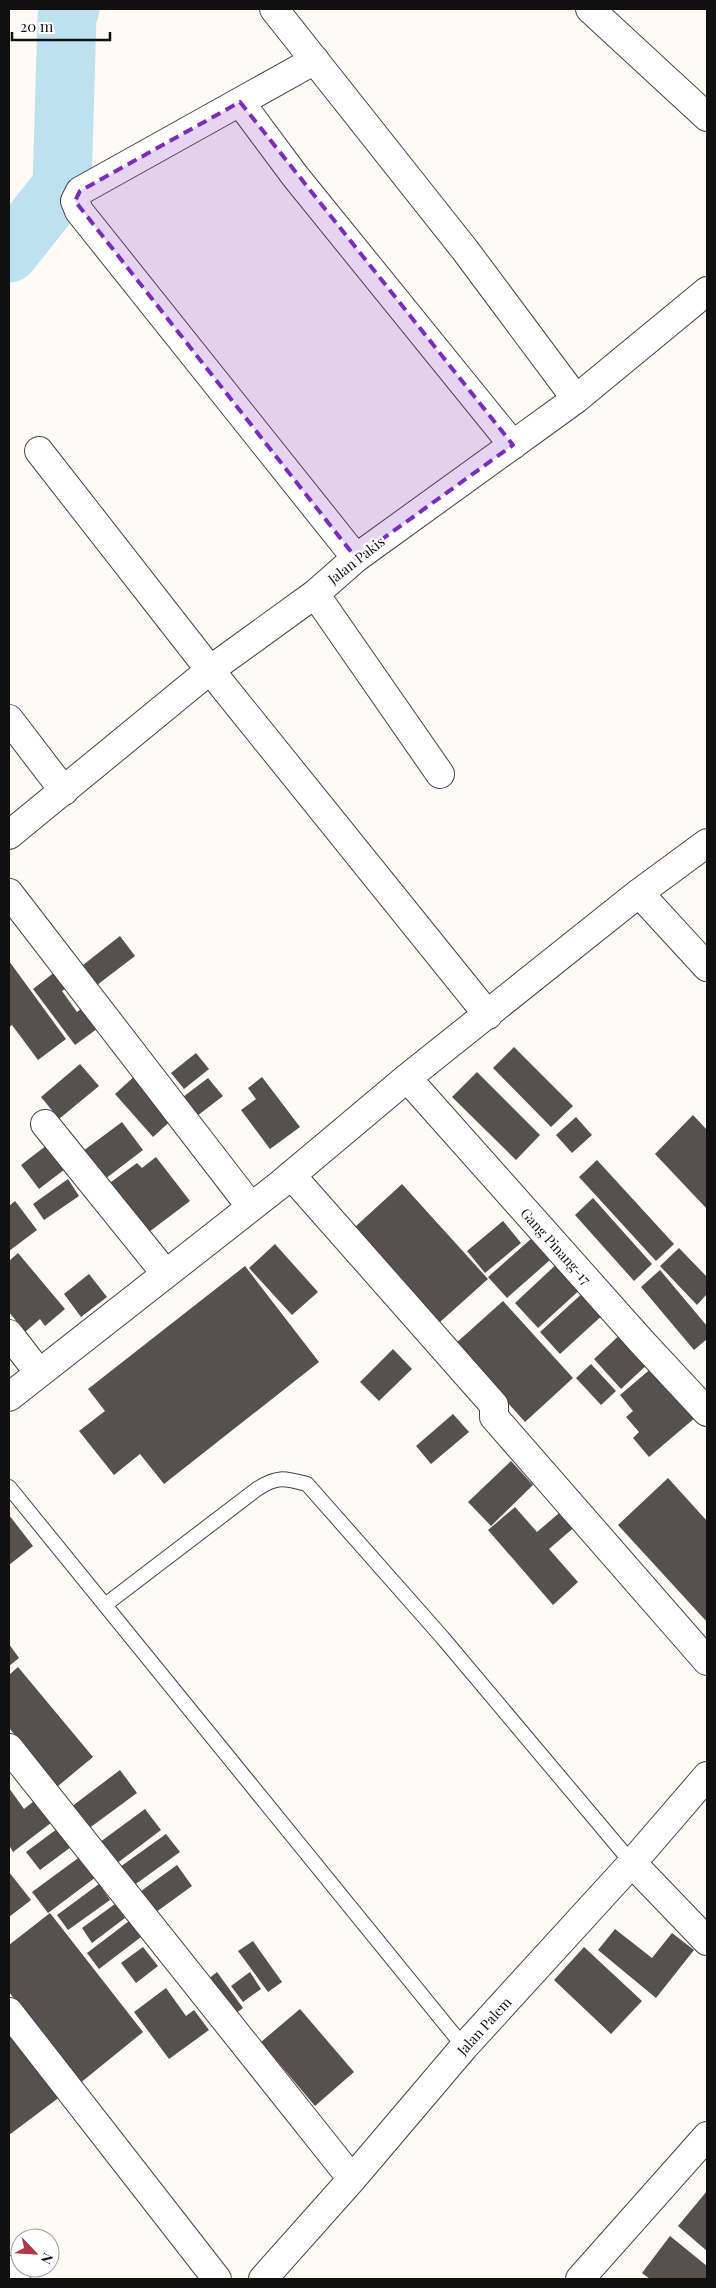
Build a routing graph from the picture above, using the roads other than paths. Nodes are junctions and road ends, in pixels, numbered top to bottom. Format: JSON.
{"nodes":[{"id":1,"x":274,"y":9,"type":"edge"},
{"id":2,"x":590,"y":9,"type":"edge"},
{"id":3,"x":315,"y":60,"type":"junction"},
{"id":4,"x":240,"y":102,"type":"junction"},
{"id":5,"x":707,"y":116,"type":"edge"},
{"id":6,"x":707,"y":292,"type":"edge"},
{"id":7,"x":576,"y":399,"type":"junction"},
{"id":8,"x":513,"y":445,"type":"junction"},
{"id":9,"x":39,"y":451,"type":"dead end"},
{"id":10,"x":356,"y":558,"type":"junction"},
{"id":11,"x":314,"y":594,"type":"junction"},
{"id":12,"x":210,"y":670,"type":"junction"},
{"id":13,"x":9,"y":718,"type":"edge"},
{"id":14,"x":440,"y":774,"type":"dead end"},
{"id":15,"x":64,"y":791,"type":"junction"},
{"id":16,"x":9,"y":835,"type":"edge"},
{"id":17,"x":707,"y":843,"type":"edge"},
{"id":18,"x":639,"y":893,"type":"junction"},
{"id":19,"x":9,"y":894,"type":"edge"},
{"id":20,"x":707,"y":967,"type":"edge"},
{"id":21,"x":488,"y":1015,"type":"junction"},
{"id":22,"x":407,"y":1078,"type":"junction"},
{"id":23,"x":45,"y":1124,"type":"dead end"},
{"id":24,"x":291,"y":1175,"type":"junction"},
{"id":25,"x":251,"y":1207,"type":"junction"},
{"id":26,"x":166,"y":1274,"type":"junction"},
{"id":27,"x":9,"y":1334,"type":"edge"},
{"id":28,"x":39,"y":1374,"type":"junction"},
{"id":29,"x":9,"y":1398,"type":"edge"},
{"id":30,"x":707,"y":1412,"type":"edge"},
{"id":31,"x":9,"y":1487,"type":"edge"},
{"id":32,"x":105,"y":1605,"type":"junction"},
{"id":33,"x":707,"y":1661,"type":"edge"},
{"id":34,"x":9,"y":1748,"type":"edge"},
{"id":35,"x":707,"y":1776,"type":"edge"},
{"id":36,"x":632,"y":1863,"type":"junction"},
{"id":37,"x":707,"y":1941,"type":"edge"},
{"id":38,"x":9,"y":2012,"type":"edge"},
{"id":39,"x":464,"y":2047,"type":"junction"},
{"id":40,"x":707,"y":2136,"type":"edge"},
{"id":41,"x":352,"y":2179,"type":"junction"},
{"id":42,"x":9,"y":2270,"type":"edge"},
{"id":43,"x":16,"y":2279,"type":"edge"},
{"id":44,"x":217,"y":2279,"type":"edge"},
{"id":45,"x":263,"y":2279,"type":"edge"},
{"id":46,"x":580,"y":2279,"type":"edge"}],
"edges":[{"from":1,"to":3,"type":"street"},
{"from":2,"to":5,"type":"street"},
{"from":3,"to":4,"type":"street"},
{"from":3,"to":7,"type":"street"},
{"from":4,"to":8,"type":"street"},
{"from":4,"to":10,"type":"street"},
{"from":6,"to":7,"type":"street","name":"Jalan Pakis"},
{"from":7,"to":8,"type":"street","name":"Jalan Pakis"},
{"from":8,"to":10,"type":"street","name":"Jalan Pakis"},
{"from":9,"to":12,"type":"street"},
{"from":10,"to":11,"type":"street","name":"Jalan Pakis"},
{"from":11,"to":12,"type":"street","name":"Jalan Pakis"},
{"from":11,"to":14,"type":"street"},
{"from":12,"to":15,"type":"street","name":"Jalan Pakis"},
{"from":12,"to":21,"type":"street"},
{"from":13,"to":15,"type":"street"},
{"from":15,"to":16,"type":"street","name":"Jalan Pakis"},
{"from":17,"to":18,"type":"street"},
{"from":18,"to":20,"type":"street"},
{"from":18,"to":21,"type":"street"},
{"from":19,"to":25,"type":"street"},
{"from":21,"to":22,"type":"street"},
{"from":22,"to":24,"type":"street"},
{"from":22,"to":30,"type":"street","name":"Gang Pinang-17"},
{"from":23,"to":26,"type":"street"},
{"from":24,"to":25,"type":"street"},
{"from":24,"to":33,"type":"street"},
{"from":25,"to":26,"type":"street"},
{"from":26,"to":28,"type":"street"},
{"from":27,"to":28,"type":"street"},
{"from":28,"to":29,"type":"street"},
{"from":31,"to":32,"type":"lane"},
{"from":32,"to":36,"type":"lane"},
{"from":32,"to":39,"type":"lane"},
{"from":34,"to":41,"type":"street"},
{"from":35,"to":36,"type":"street","name":"Jalan Palem"},
{"from":36,"to":37,"type":"street"},
{"from":36,"to":39,"type":"street","name":"Jalan Palem"},
{"from":38,"to":44,"type":"street"},
{"from":39,"to":41,"type":"street","name":"Jalan Palem"},
{"from":40,"to":46,"type":"street"},
{"from":41,"to":45,"type":"street","name":"Jalan Palem"},
{"from":42,"to":43,"type":"street"}]}
